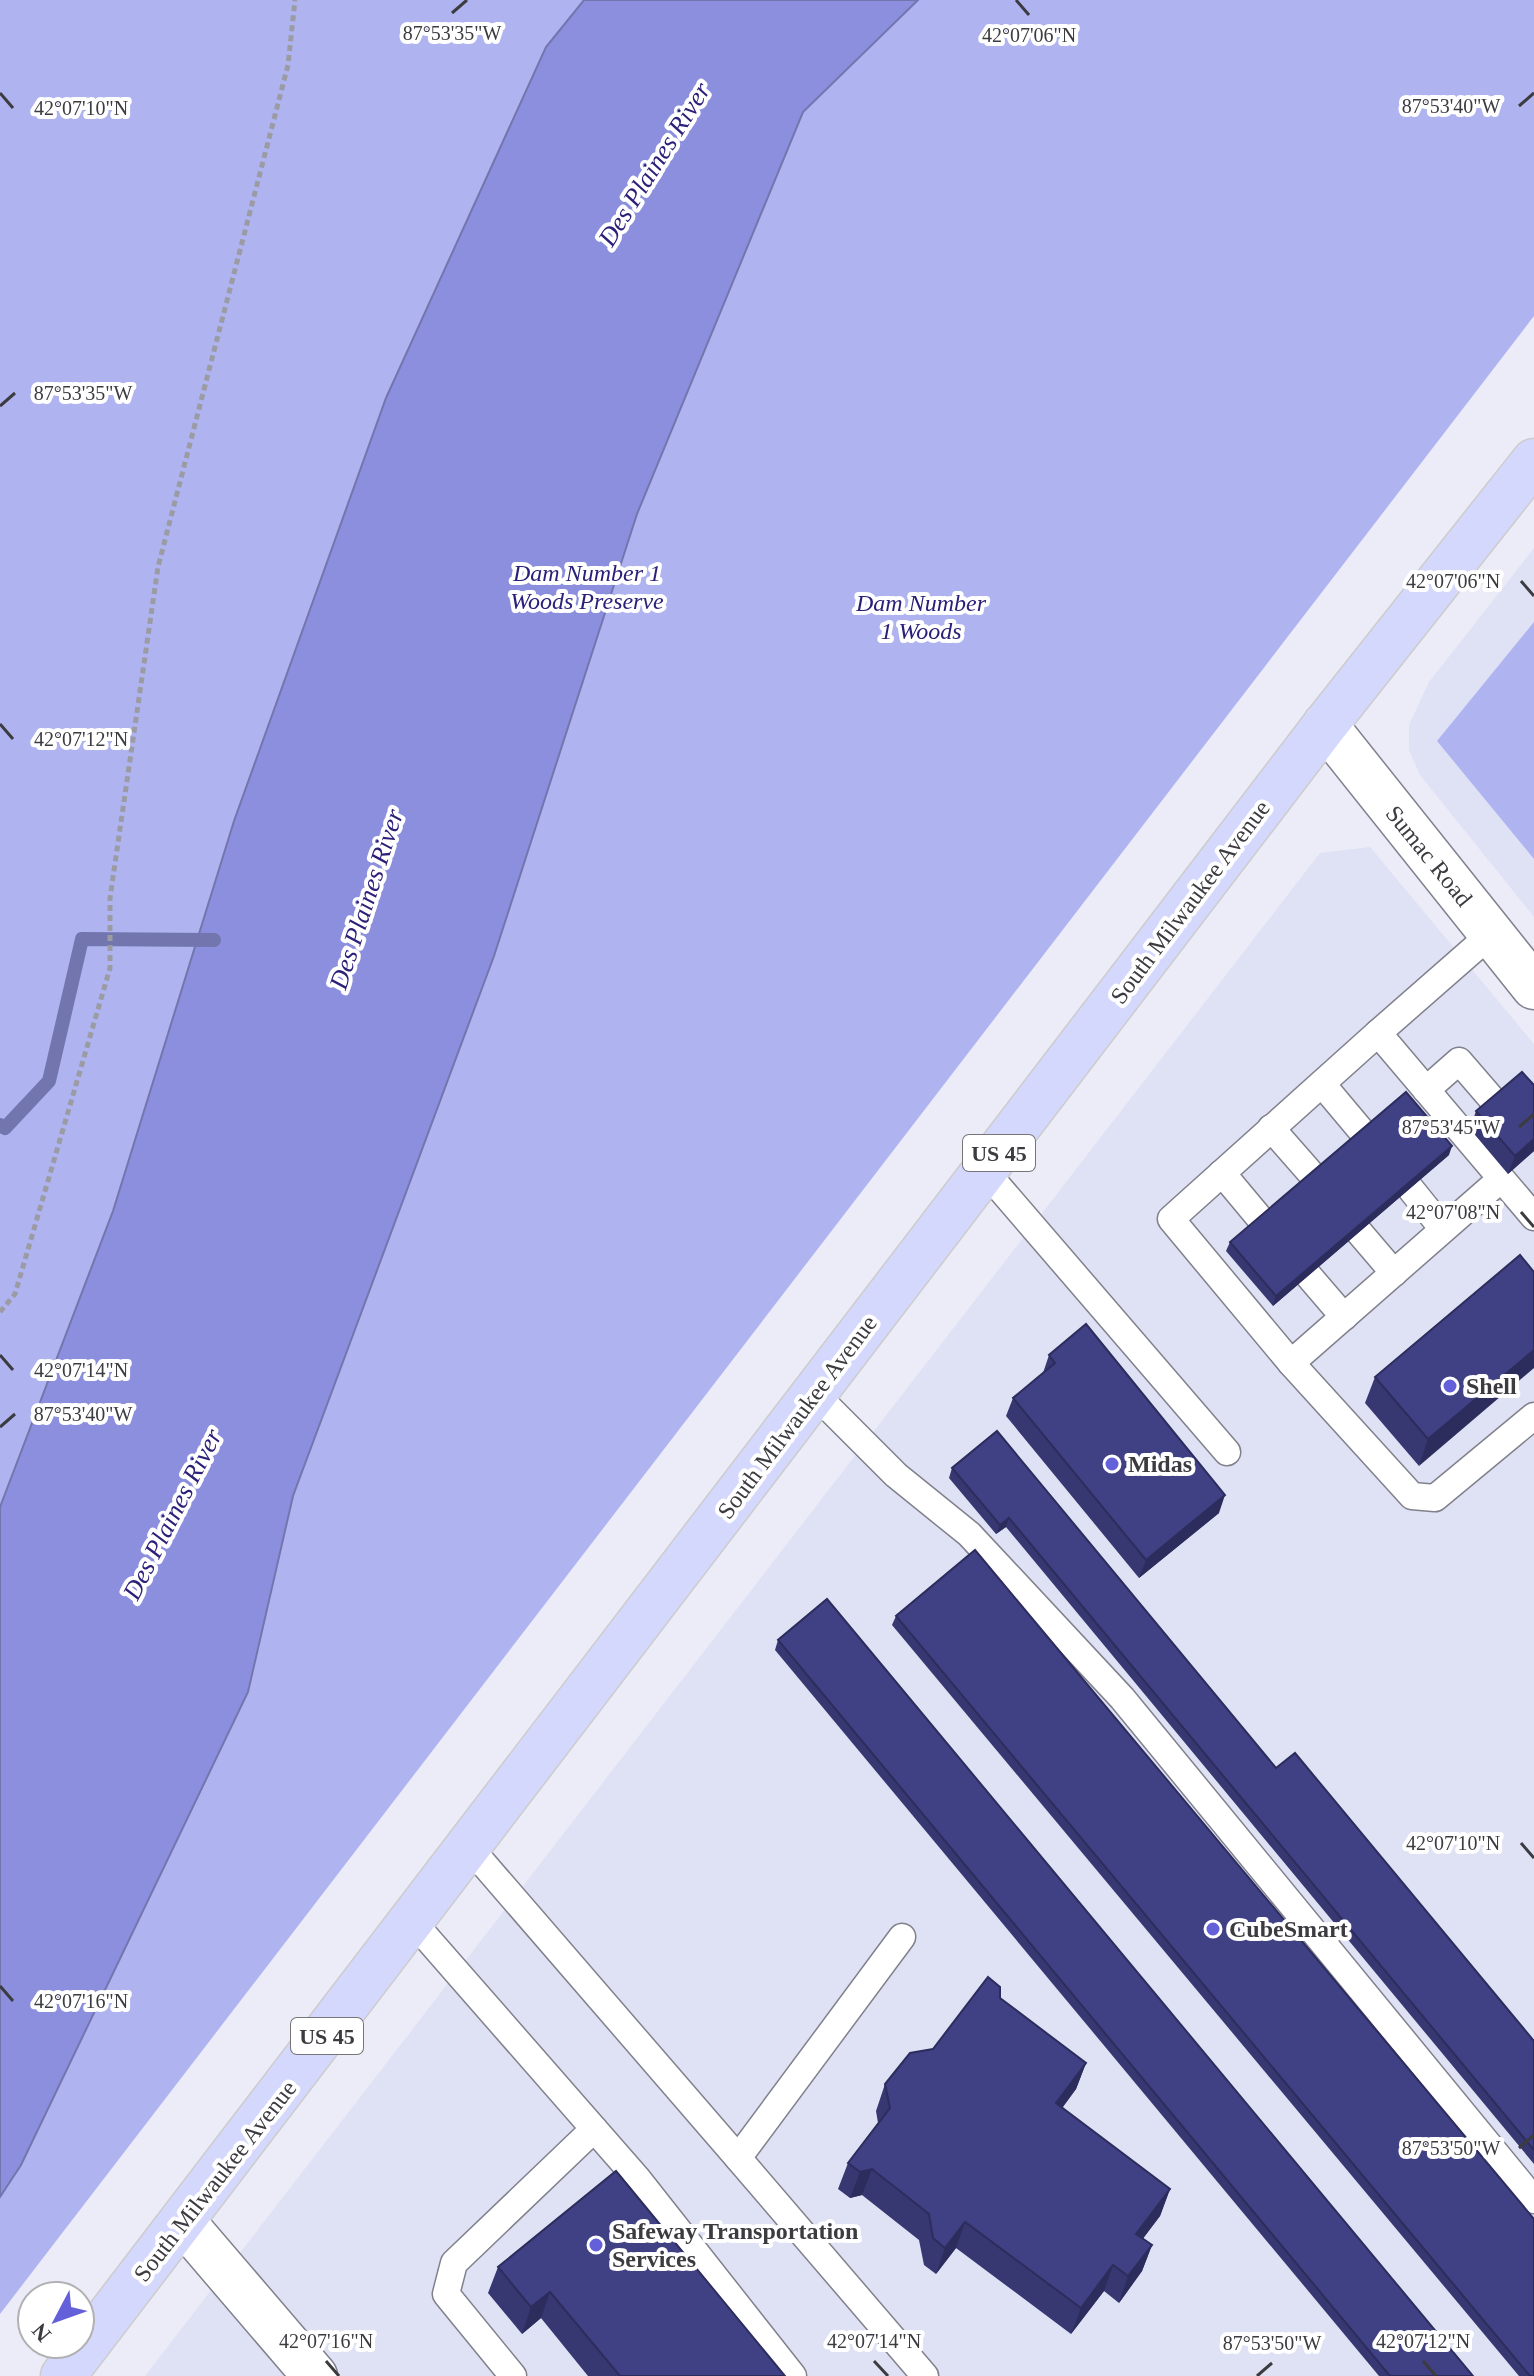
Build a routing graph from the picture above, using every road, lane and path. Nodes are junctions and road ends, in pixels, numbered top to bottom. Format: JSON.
{"nodes":[{"id":1,"x":295,"y":0,"type":"edge"},
{"id":2,"x":1534,"y":461,"type":"edge"},
{"id":3,"x":1325,"y":725,"type":"junction"},
{"id":4,"x":1491,"y":934,"type":"junction"},
{"id":5,"x":1534,"y":987,"type":"edge"},
{"id":6,"x":1378,"y":1033,"type":"junction"},
{"id":7,"x":1322,"y":1084,"type":"junction"},
{"id":8,"x":1426,"y":1090,"type":"junction"},
{"id":9,"x":1497,"y":1105,"type":"edge"},
{"id":10,"x":1271,"y":1128,"type":"junction"},
{"id":11,"x":1364,"y":1134,"type":"edge"},
{"id":12,"x":985,"y":1171,"type":"junction"},
{"id":13,"x":1222,"y":1173,"type":"junction"},
{"id":14,"x":1314,"y":1177,"type":"edge"},
{"id":15,"x":1501,"y":1179,"type":"junction"},
{"id":16,"x":1410,"y":1188,"type":"edge"},
{"id":17,"x":1534,"y":1217,"type":"edge"},
{"id":18,"x":1262,"y":1221,"type":"edge"},
{"id":19,"x":1443,"y":1229,"type":"junction"},
{"id":20,"x":1359,"y":1232,"type":"edge"},
{"id":21,"x":1394,"y":1273,"type":"junction"},
{"id":22,"x":1308,"y":1275,"type":"edge"},
{"id":23,"x":0,"y":1312,"type":"edge"},
{"id":24,"x":1344,"y":1317,"type":"junction"},
{"id":25,"x":1291,"y":1363,"type":"junction"},
{"id":26,"x":815,"y":1394,"type":"junction"},
{"id":27,"x":1534,"y":1416,"type":"edge"},
{"id":28,"x":1227,"y":1452,"type":"dead end"},
{"id":29,"x":470,"y":1848,"type":"junction"},
{"id":30,"x":413,"y":1922,"type":"junction"},
{"id":31,"x":902,"y":1937,"type":"dead end"},
{"id":32,"x":594,"y":2129,"type":"junction"},
{"id":33,"x":738,"y":2158,"type":"junction"},
{"id":34,"x":1534,"y":2200,"type":"edge"},
{"id":35,"x":184,"y":2223,"type":"junction"},
{"id":36,"x":63,"y":2376,"type":"edge"},
{"id":37,"x":315,"y":2376,"type":"edge"},
{"id":38,"x":513,"y":2376,"type":"edge"},
{"id":39,"x":793,"y":2376,"type":"edge"},
{"id":40,"x":925,"y":2376,"type":"edge"}],
"edges":[{"from":1,"to":23,"type":"path"},
{"from":2,"to":3,"type":"main road","name":"South Milwaukee Avenue","number":"US 45"},
{"from":3,"to":4,"type":"street","name":"Sumac Road"},
{"from":3,"to":12,"type":"main road","name":"South Milwaukee Avenue","number":"US 45"},
{"from":4,"to":5,"type":"street","name":"Sumac Road"},
{"from":4,"to":6,"type":"lane"},
{"from":6,"to":7,"type":"lane"},
{"from":6,"to":8,"type":"lane"},
{"from":7,"to":10,"type":"lane"},
{"from":7,"to":11,"type":"lane"},
{"from":8,"to":9,"type":"lane"},
{"from":8,"to":15,"type":"lane"},
{"from":10,"to":13,"type":"lane"},
{"from":10,"to":14,"type":"lane"},
{"from":12,"to":26,"type":"main road","name":"South Milwaukee Avenue","number":"US 45"},
{"from":12,"to":28,"type":"lane"},
{"from":13,"to":18,"type":"lane"},
{"from":13,"to":25,"type":"lane"},
{"from":15,"to":17,"type":"lane"},
{"from":15,"to":19,"type":"lane"},
{"from":16,"to":19,"type":"lane"},
{"from":19,"to":21,"type":"lane"},
{"from":20,"to":21,"type":"lane"},
{"from":21,"to":24,"type":"lane"},
{"from":22,"to":24,"type":"lane"},
{"from":24,"to":25,"type":"lane"},
{"from":25,"to":27,"type":"lane"},
{"from":26,"to":29,"type":"main road","name":"South Milwaukee Avenue","number":"US 45"},
{"from":26,"to":34,"type":"lane"},
{"from":29,"to":30,"type":"main road","name":"South Milwaukee Avenue","number":"US 45"},
{"from":29,"to":33,"type":"lane"},
{"from":30,"to":32,"type":"lane"},
{"from":30,"to":35,"type":"main road","name":"South Milwaukee Avenue","number":"US 45"},
{"from":31,"to":33,"type":"lane"},
{"from":32,"to":38,"type":"lane"},
{"from":32,"to":39,"type":"lane"},
{"from":33,"to":40,"type":"lane"},
{"from":35,"to":36,"type":"main road","name":"South Milwaukee Avenue","number":"US 45"},
{"from":35,"to":37,"type":"street"}]}
